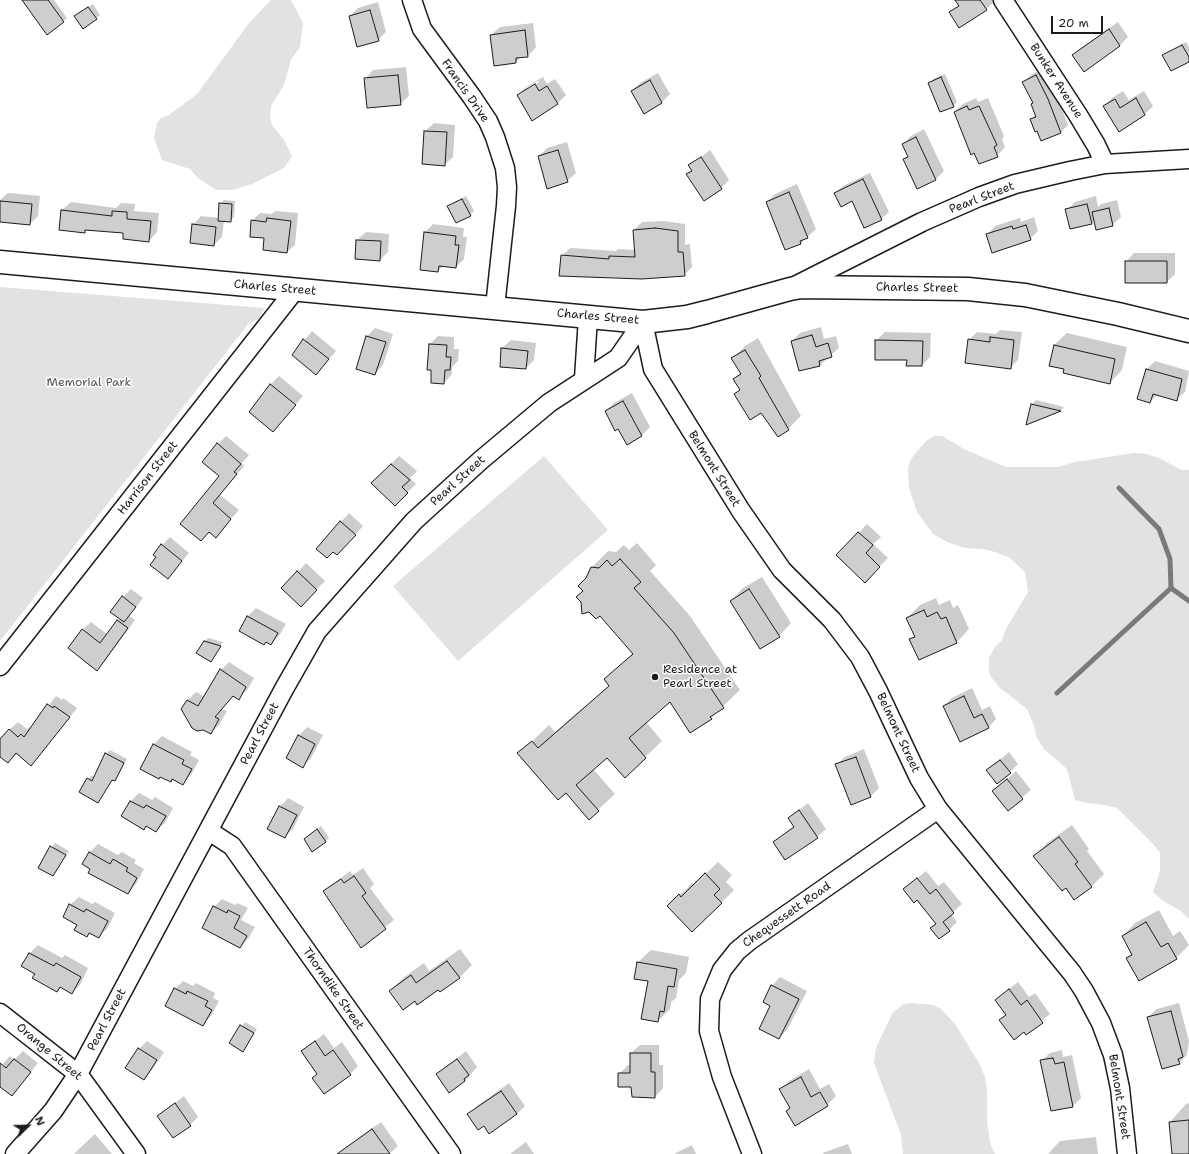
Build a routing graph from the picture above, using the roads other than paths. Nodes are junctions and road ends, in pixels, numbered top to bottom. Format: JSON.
{"nodes":[{"id":1,"x":412,"y":0,"type":"edge"},
{"id":2,"x":1003,"y":0,"type":"edge"},
{"id":3,"x":1189,"y":159,"type":"edge"},
{"id":4,"x":1105,"y":164,"type":"junction"},
{"id":5,"x":0,"y":262,"type":"edge"},
{"id":6,"x":790,"y":288,"type":"junction"},
{"id":7,"x":295,"y":290,"type":"junction"},
{"id":8,"x":495,"y":307,"type":"junction"},
{"id":9,"x":588,"y":318,"type":"junction"},
{"id":10,"x":643,"y":322,"type":"junction"},
{"id":11,"x":1189,"y":331,"type":"edge"},
{"id":12,"x":584,"y":378,"type":"junction"},
{"id":13,"x":0,"y":666,"type":"edge"},
{"id":14,"x":938,"y":809,"type":"junction"},
{"id":15,"x":209,"y":831,"type":"junction"},
{"id":16,"x":0,"y":1013,"type":"edge"},
{"id":17,"x":78,"y":1074,"type":"junction"},
{"id":18,"x":15,"y":1154,"type":"edge"},
{"id":19,"x":136,"y":1154,"type":"edge"},
{"id":20,"x":451,"y":1154,"type":"edge"},
{"id":21,"x":752,"y":1154,"type":"edge"},
{"id":22,"x":1127,"y":1154,"type":"edge"}],
"edges":[{"from":1,"to":8,"type":"street","name":"Francis Drive"},
{"from":2,"to":4,"type":"street","name":"Bunker Avenue"},
{"from":3,"to":4,"type":"street","name":"Pearl Street"},
{"from":4,"to":6,"type":"street","name":"Pearl Street"},
{"from":5,"to":7,"type":"street","name":"Charles Street"},
{"from":6,"to":10,"type":"street","name":"Charles Street"},
{"from":6,"to":11,"type":"street","name":"Charles Street"},
{"from":7,"to":8,"type":"street","name":"Charles Street"},
{"from":7,"to":13,"type":"street","name":"Harrison Street"},
{"from":8,"to":9,"type":"street","name":"Charles Street"},
{"from":9,"to":10,"type":"street","name":"Charles Street"},
{"from":9,"to":12,"type":"street"},
{"from":10,"to":12,"type":"street","name":"Pearl Street"},
{"from":10,"to":14,"type":"street","name":"Belmont Street"},
{"from":12,"to":15,"type":"street","name":"Pearl Street"},
{"from":14,"to":21,"type":"street","name":"Chequessett Road"},
{"from":14,"to":22,"type":"street","name":"Belmont Street"},
{"from":15,"to":17,"type":"street","name":"Pearl Street"},
{"from":15,"to":20,"type":"street","name":"Thorndike Street"},
{"from":16,"to":17,"type":"street","name":"Orange Street"},
{"from":17,"to":18,"type":"street","name":"Pearl Street"},
{"from":17,"to":19,"type":"street","name":"Orange Street"}]}
